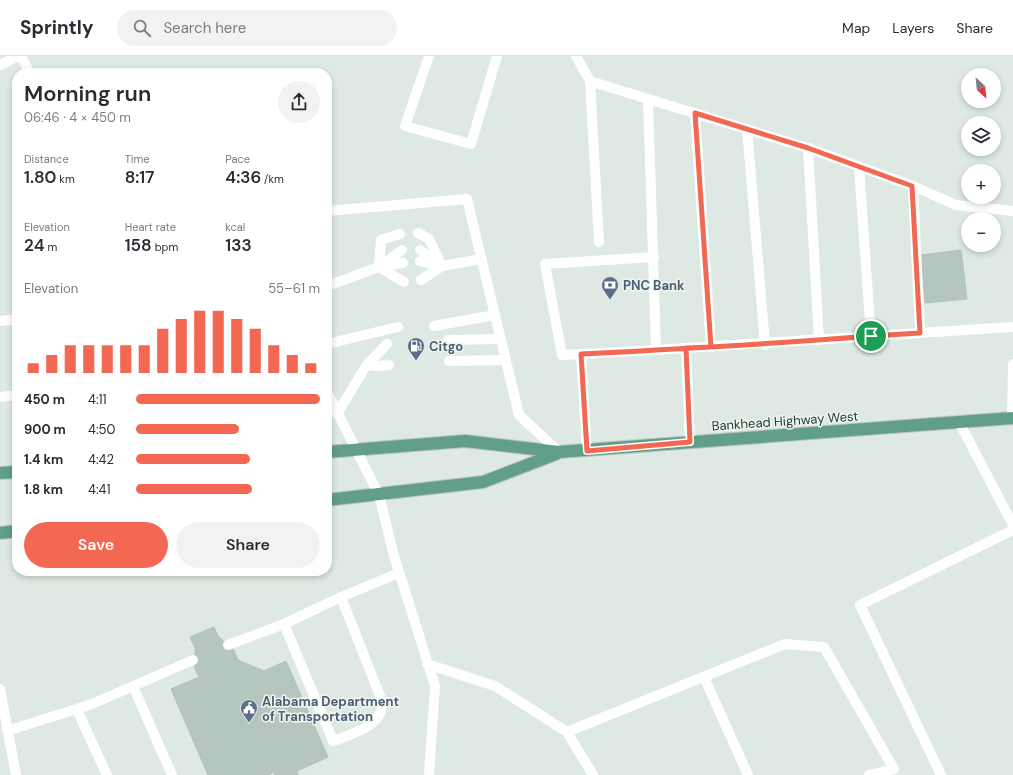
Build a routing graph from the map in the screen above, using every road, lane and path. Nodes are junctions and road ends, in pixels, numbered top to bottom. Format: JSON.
{"nodes":[{"id":1,"x":18,"y":56,"type":"edge"},
{"id":2,"x":21,"y":56,"type":"edge"},
{"id":3,"x":429,"y":56,"type":"edge"},
{"id":4,"x":497,"y":56,"type":"edge"},
{"id":5,"x":576,"y":56,"type":"edge"},
{"id":6,"x":0,"y":66,"type":"edge"},
{"id":7,"x":27,"y":68,"type":"edge"},
{"id":8,"x":590,"y":81,"type":"junction"},
{"id":9,"x":648,"y":99,"type":"junction"},
{"id":10,"x":695,"y":113,"type":"junction"},
{"id":11,"x":747,"y":129,"type":"junction"},
{"id":12,"x":808,"y":148,"type":"junction"},
{"id":13,"x":859,"y":166,"type":"junction"},
{"id":14,"x":912,"y":186,"type":"junction"},
{"id":15,"x":332,"y":211,"type":"edge"},
{"id":16,"x":1013,"y":211,"type":"edge"},
{"id":17,"x":400,"y":234,"type":"dead end"},
{"id":18,"x":418,"y":234,"type":"dead end"},
{"id":19,"x":599,"y":242,"type":"dead end"},
{"id":20,"x":402,"y":250,"type":"dead end"},
{"id":21,"x":420,"y":250,"type":"dead end"},
{"id":22,"x":654,"y":257,"type":"junction"},
{"id":23,"x":481,"y":259,"type":"junction"},
{"id":24,"x":420,"y":262,"type":"dead end"},
{"id":25,"x":403,"y":263,"type":"dead end"},
{"id":26,"x":442,"y":266,"type":"junction"},
{"id":27,"x":379,"y":267,"type":"junction"},
{"id":28,"x":421,"y":280,"type":"dead end"},
{"id":29,"x":404,"y":282,"type":"dead end"},
{"id":30,"x":332,"y":284,"type":"edge"},
{"id":31,"x":495,"y":315,"type":"junction"},
{"id":32,"x":12,"y":320,"type":"edge"},
{"id":33,"x":0,"y":321,"type":"edge"},
{"id":34,"x":434,"y":326,"type":"dead end"},
{"id":35,"x":398,"y":327,"type":"dead end"},
{"id":36,"x":1013,"y":327,"type":"edge"},
{"id":37,"x":920,"y":333,"type":"junction"},
{"id":38,"x":871,"y":336,"type":"junction"},
{"id":39,"x":501,"y":339,"type":"junction"},
{"id":40,"x":448,"y":340,"type":"dead end"},
{"id":41,"x":820,"y":340,"type":"junction"},
{"id":42,"x":332,"y":343,"type":"edge"},
{"id":43,"x":387,"y":344,"type":"dead end"},
{"id":44,"x":765,"y":345,"type":"junction"},
{"id":45,"x":711,"y":347,"type":"junction"},
{"id":46,"x":686,"y":348,"type":"junction"},
{"id":47,"x":656,"y":350,"type":"junction"},
{"id":48,"x":581,"y":354,"type":"junction"},
{"id":49,"x":506,"y":360,"type":"junction"},
{"id":50,"x":449,"y":361,"type":"dead end"},
{"id":51,"x":366,"y":364,"type":"junction"},
{"id":52,"x":1013,"y":364,"type":"edge"},
{"id":53,"x":389,"y":365,"type":"dead end"},
{"id":54,"x":12,"y":396,"type":"edge"},
{"id":55,"x":0,"y":397,"type":"edge"},
{"id":56,"x":332,"y":403,"type":"edge"},
{"id":57,"x":337,"y":414,"type":"junction"},
{"id":58,"x":1012,"y":418,"type":"edge"},
{"id":59,"x":958,"y":422,"type":"junction"},
{"id":60,"x":690,"y":442,"type":"junction"},
{"id":61,"x":357,"y":449,"type":"junction"},
{"id":62,"x":587,"y":451,"type":"junction"},
{"id":63,"x":332,"y":452,"type":"edge"},
{"id":64,"x":559,"y":452,"type":"junction"},
{"id":65,"x":12,"y":472,"type":"edge"},
{"id":66,"x":0,"y":473,"type":"edge"},
{"id":67,"x":379,"y":495,"type":"junction"},
{"id":68,"x":332,"y":500,"type":"edge"},
{"id":69,"x":1010,"y":512,"type":"edge"},
{"id":70,"x":1013,"y":525,"type":"edge"},
{"id":71,"x":1013,"y":530,"type":"edge"},
{"id":72,"x":12,"y":531,"type":"edge"},
{"id":73,"x":0,"y":532,"type":"edge"},
{"id":74,"x":399,"y":573,"type":"junction"},
{"id":75,"x":341,"y":598,"type":"junction"},
{"id":76,"x":284,"y":624,"type":"junction"},
{"id":77,"x":228,"y":645,"type":"dead end"},
{"id":78,"x":193,"y":660,"type":"dead end"},
{"id":79,"x":427,"y":664,"type":"junction"},
{"id":80,"x":704,"y":677,"type":"junction"},
{"id":81,"x":133,"y":686,"type":"junction"},
{"id":82,"x":0,"y":689,"type":"edge"},
{"id":83,"x":77,"y":710,"type":"junction"},
{"id":84,"x":7,"y":731,"type":"junction"},
{"id":85,"x":567,"y":732,"type":"junction"},
{"id":86,"x":896,"y":772,"type":"edge"},
{"id":87,"x":16,"y":775,"type":"edge"},
{"id":88,"x":107,"y":775,"type":"edge"},
{"id":89,"x":172,"y":775,"type":"edge"},
{"id":90,"x":429,"y":775,"type":"edge"},
{"id":91,"x":593,"y":775,"type":"edge"},
{"id":92,"x":748,"y":775,"type":"edge"},
{"id":93,"x":869,"y":775,"type":"edge"},
{"id":94,"x":941,"y":775,"type":"edge"}],
"edges":[{"from":1,"to":6,"type":"lane"},
{"from":2,"to":7,"type":"lane"},
{"from":3,"to":4,"type":"lane"},
{"from":5,"to":8,"type":"lane"},
{"from":8,"to":9,"type":"lane"},
{"from":8,"to":19,"type":"lane"},
{"from":9,"to":10,"type":"lane"},
{"from":9,"to":22,"type":"lane"},
{"from":10,"to":11,"type":"lane"},
{"from":10,"to":45,"type":"lane"},
{"from":11,"to":12,"type":"lane"},
{"from":11,"to":44,"type":"lane"},
{"from":12,"to":13,"type":"lane"},
{"from":12,"to":41,"type":"lane"},
{"from":13,"to":14,"type":"lane"},
{"from":13,"to":38,"type":"lane"},
{"from":14,"to":16,"type":"lane"},
{"from":14,"to":37,"type":"lane"},
{"from":15,"to":23,"type":"lane"},
{"from":17,"to":27,"type":"lane"},
{"from":18,"to":26,"type":"lane"},
{"from":20,"to":27,"type":"lane"},
{"from":21,"to":26,"type":"lane"},
{"from":22,"to":47,"type":"lane"},
{"from":22,"to":48,"type":"lane"},
{"from":23,"to":26,"type":"lane"},
{"from":23,"to":31,"type":"lane"},
{"from":24,"to":26,"type":"lane"},
{"from":25,"to":27,"type":"lane"},
{"from":26,"to":28,"type":"lane"},
{"from":27,"to":29,"type":"lane"},
{"from":27,"to":30,"type":"lane"},
{"from":31,"to":34,"type":"lane"},
{"from":31,"to":39,"type":"lane"},
{"from":32,"to":33,"type":"lane"},
{"from":35,"to":42,"type":"lane"},
{"from":36,"to":37,"type":"lane"},
{"from":37,"to":38,"type":"lane"},
{"from":38,"to":41,"type":"lane"},
{"from":39,"to":40,"type":"lane"},
{"from":39,"to":49,"type":"lane"},
{"from":41,"to":44,"type":"lane"},
{"from":43,"to":51,"type":"lane"},
{"from":44,"to":45,"type":"lane"},
{"from":45,"to":46,"type":"lane"},
{"from":46,"to":47,"type":"lane"},
{"from":46,"to":60,"type":"lane"},
{"from":47,"to":48,"type":"lane"},
{"from":48,"to":62,"type":"lane"},
{"from":49,"to":50,"type":"lane"},
{"from":49,"to":64,"type":"lane"},
{"from":51,"to":53,"type":"lane"},
{"from":51,"to":57,"type":"lane"},
{"from":52,"to":58,"type":"lane"},
{"from":54,"to":55,"type":"lane"},
{"from":56,"to":57,"type":"lane"},
{"from":57,"to":61,"type":"lane"},
{"from":58,"to":59,"type":"main road","name":"Bankhead Highway West"},
{"from":59,"to":60,"type":"main road","name":"Bankhead Highway West"},
{"from":59,"to":69,"type":"lane"},
{"from":60,"to":62,"type":"main road","name":"Bankhead Highway West"},
{"from":61,"to":63,"type":"main road","name":"Bankhead Highway West"},
{"from":61,"to":64,"type":"main road","name":"Bankhead Highway West"},
{"from":61,"to":67,"type":"lane"},
{"from":62,"to":64,"type":"main road","name":"Bankhead Highway West"},
{"from":64,"to":67,"type":"main road","name":"Bankhead Highway West"},
{"from":65,"to":66,"type":"main road"},
{"from":67,"to":68,"type":"main road","name":"Bankhead Highway West"},
{"from":67,"to":74,"type":"lane"},
{"from":69,"to":70,"type":"lane"},
{"from":71,"to":94,"type":"lane"},
{"from":72,"to":73,"type":"main road"},
{"from":74,"to":75,"type":"lane"},
{"from":74,"to":79,"type":"lane"},
{"from":75,"to":76,"type":"lane"},
{"from":75,"to":76,"type":"lane"},
{"from":76,"to":77,"type":"lane"},
{"from":78,"to":81,"type":"lane"},
{"from":79,"to":85,"type":"lane"},
{"from":79,"to":90,"type":"lane"},
{"from":80,"to":85,"type":"lane"},
{"from":80,"to":86,"type":"lane"},
{"from":80,"to":92,"type":"lane"},
{"from":81,"to":83,"type":"lane"},
{"from":81,"to":89,"type":"lane"},
{"from":82,"to":84,"type":"lane"},
{"from":83,"to":84,"type":"lane"},
{"from":83,"to":88,"type":"lane"},
{"from":84,"to":87,"type":"lane"},
{"from":85,"to":91,"type":"lane"},
{"from":86,"to":93,"type":"lane"}]}
